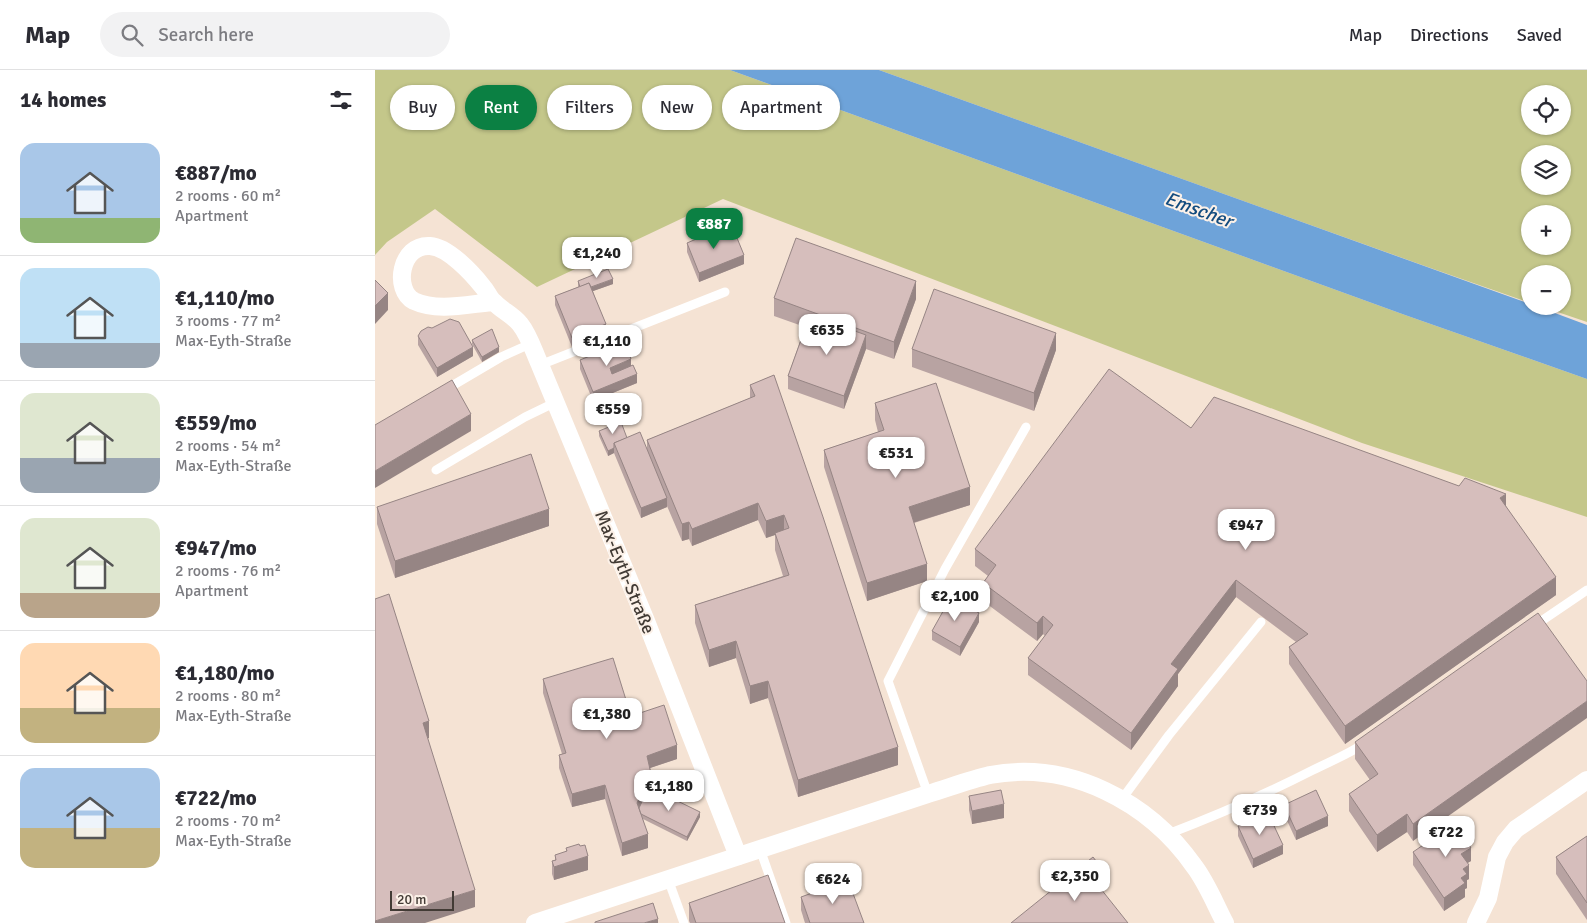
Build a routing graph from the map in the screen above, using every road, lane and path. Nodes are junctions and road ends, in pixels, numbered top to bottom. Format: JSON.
{"nodes":[{"id":1,"x":725,"y":292,"type":"dead end"},
{"id":2,"x":493,"y":302,"type":"junction"},
{"id":3,"x":530,"y":344,"type":"junction"},
{"id":4,"x":540,"y":365,"type":"junction"},
{"id":5,"x":436,"y":395,"type":"edge"},
{"id":6,"x":556,"y":402,"type":"junction"},
{"id":7,"x":1027,"y":428,"type":"dead end"},
{"id":8,"x":436,"y":470,"type":"dead end"},
{"id":9,"x":1587,"y":590,"type":"edge"},
{"id":10,"x":1261,"y":622,"type":"dead end"},
{"id":11,"x":1530,"y":629,"type":"edge"},
{"id":12,"x":1376,"y":735,"type":"edge"},
{"id":13,"x":1587,"y":780,"type":"edge"},
{"id":14,"x":928,"y":794,"type":"junction"},
{"id":15,"x":1122,"y":800,"type":"junction"},
{"id":16,"x":1168,"y":834,"type":"junction"},
{"id":17,"x":760,"y":848,"type":"junction"},
{"id":18,"x":738,"y":856,"type":"junction"},
{"id":19,"x":668,"y":879,"type":"junction"},
{"id":20,"x":535,"y":923,"type":"edge"},
{"id":21,"x":684,"y":923,"type":"edge"},
{"id":22,"x":786,"y":923,"type":"edge"},
{"id":23,"x":1225,"y":923,"type":"edge"},
{"id":24,"x":1476,"y":923,"type":"edge"}],
"edges":[{"from":1,"to":4,"type":"lane"},
{"from":2,"to":2,"type":"street","name":"Max-Eyth-Straße"},
{"from":2,"to":3,"type":"street","name":"Max-Eyth-Straße"},
{"from":3,"to":4,"type":"street","name":"Max-Eyth-Straße"},
{"from":3,"to":5,"type":"lane"},
{"from":4,"to":6,"type":"street","name":"Max-Eyth-Straße"},
{"from":6,"to":8,"type":"lane"},
{"from":6,"to":18,"type":"street","name":"Max-Eyth-Straße"},
{"from":7,"to":14,"type":"lane"},
{"from":9,"to":11,"type":"lane"},
{"from":10,"to":15,"type":"lane"},
{"from":12,"to":16,"type":"lane"},
{"from":13,"to":24,"type":"street"},
{"from":14,"to":15,"type":"street"},
{"from":14,"to":17,"type":"street"},
{"from":15,"to":16,"type":"street"},
{"from":16,"to":23,"type":"street"},
{"from":17,"to":18,"type":"street"},
{"from":17,"to":22,"type":"lane"},
{"from":18,"to":19,"type":"street"},
{"from":19,"to":20,"type":"street"},
{"from":19,"to":21,"type":"lane"}]}
